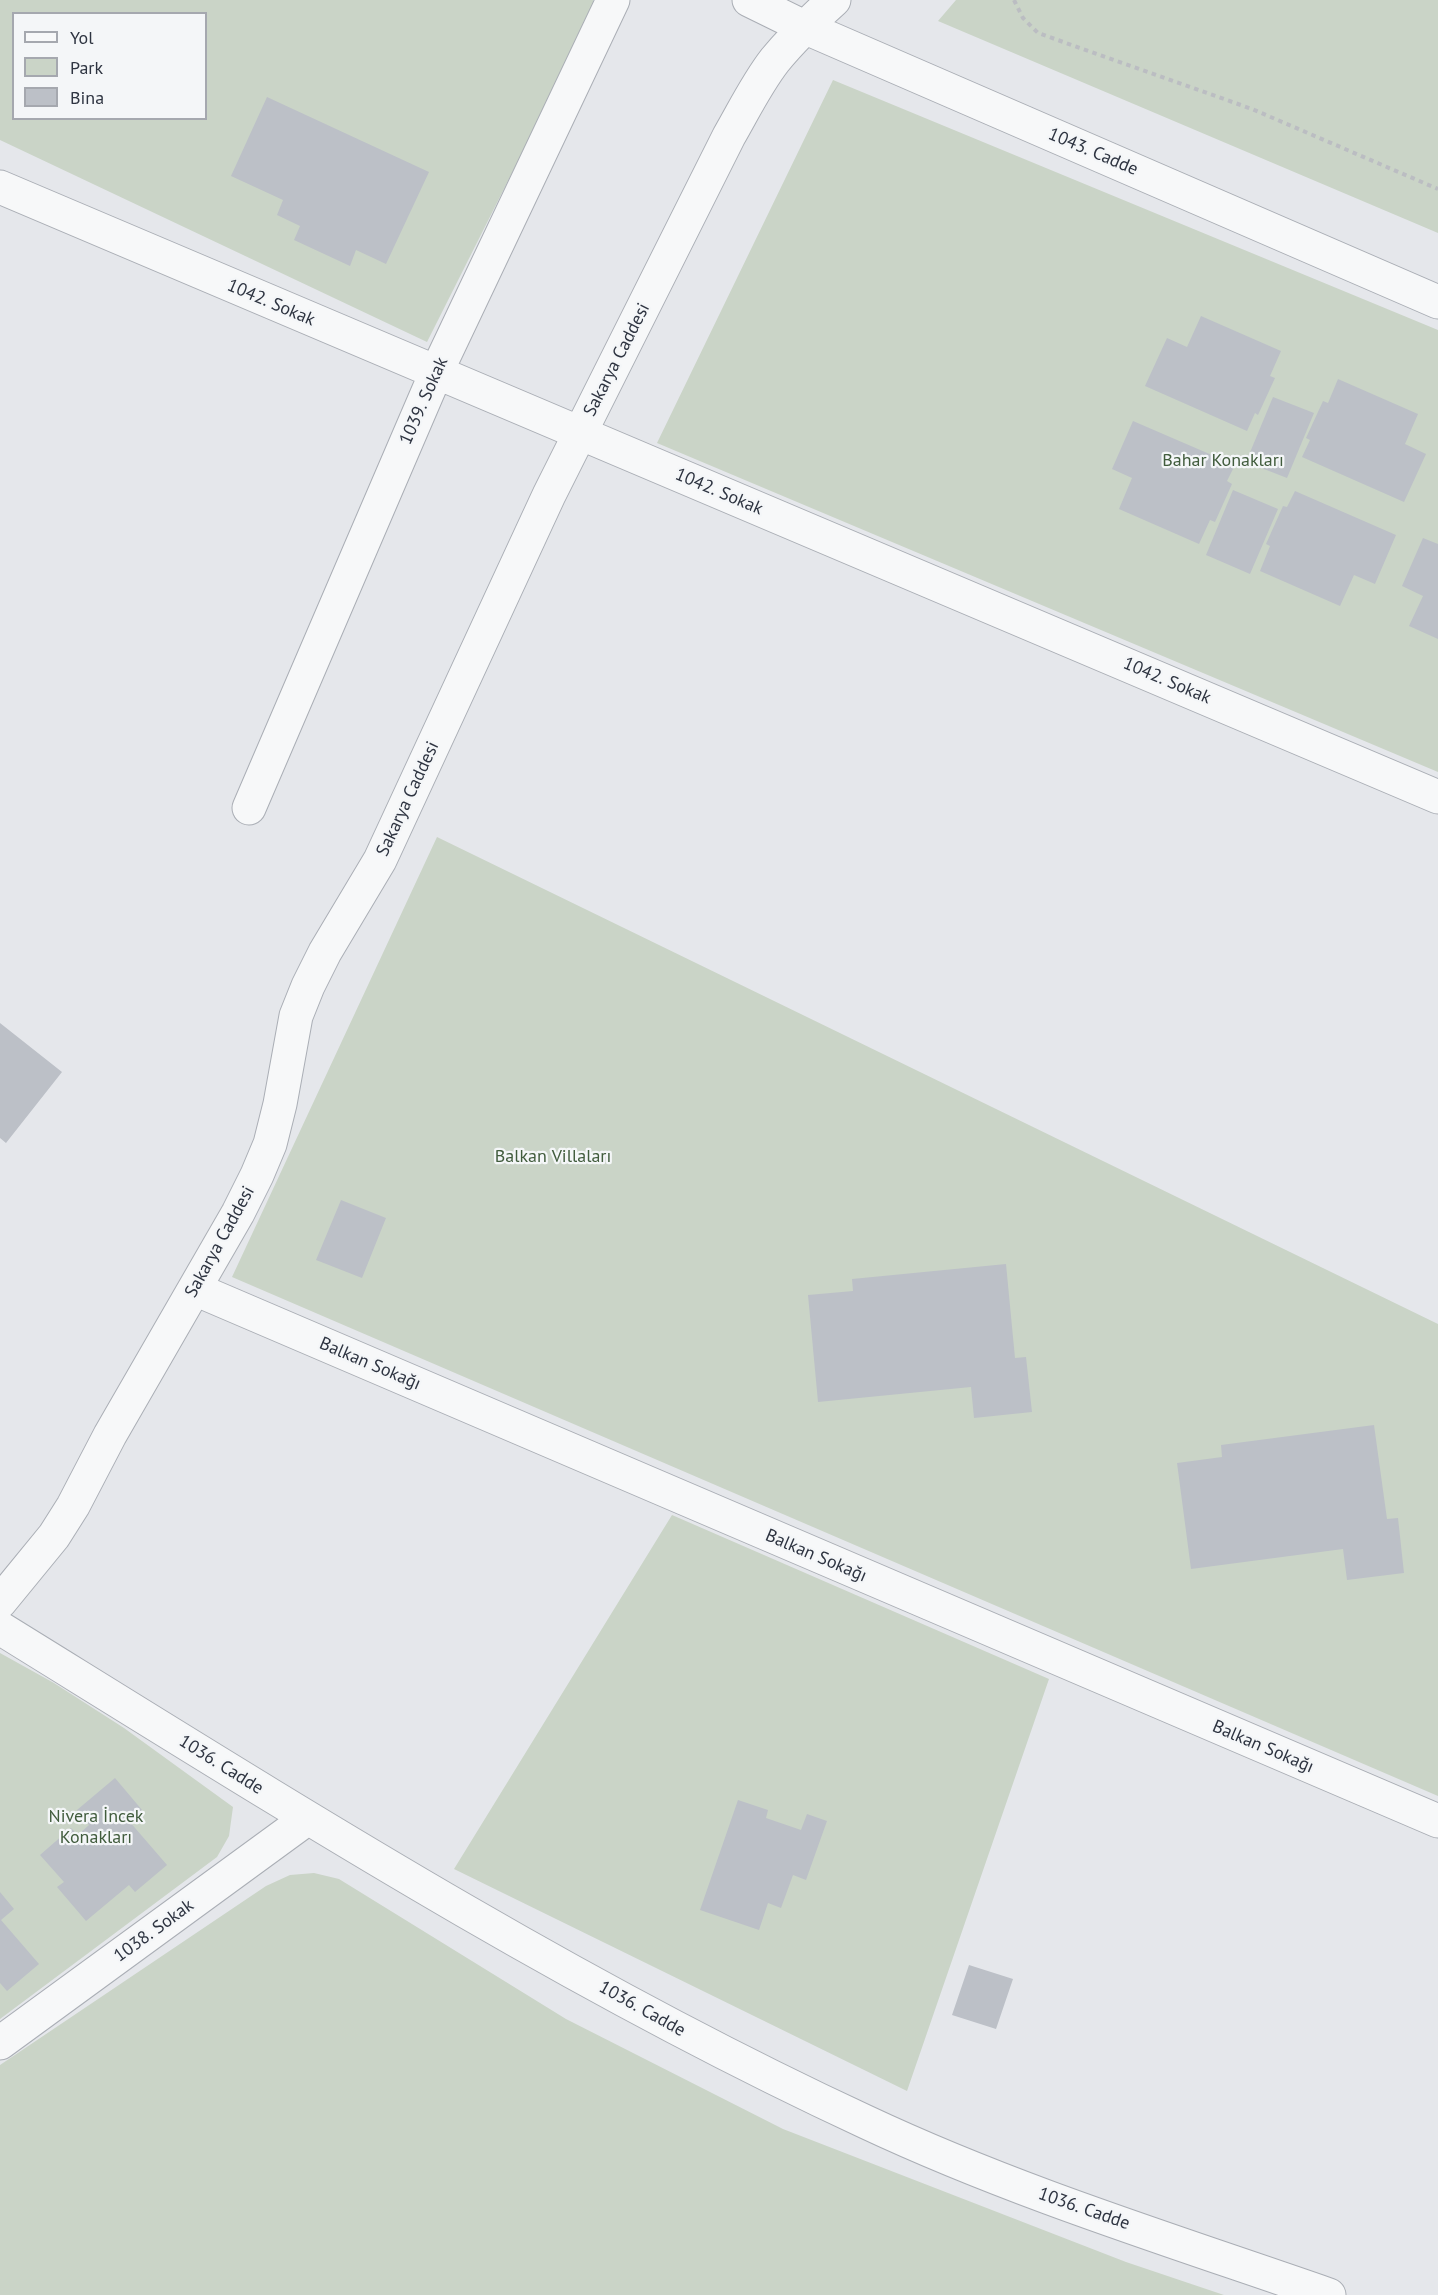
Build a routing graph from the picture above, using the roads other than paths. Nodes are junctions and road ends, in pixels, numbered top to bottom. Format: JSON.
{"nodes":[{"id":1,"x":613,"y":0,"type":"edge"},
{"id":2,"x":749,"y":0,"type":"edge"},
{"id":3,"x":834,"y":0,"type":"edge"},
{"id":4,"x":804,"y":27,"type":"junction"},
{"id":5,"x":0,"y":187,"type":"edge"},
{"id":6,"x":1438,"y":302,"type":"edge"},
{"id":7,"x":436,"y":373,"type":"junction"},
{"id":8,"x":580,"y":433,"type":"junction"},
{"id":9,"x":1438,"y":797,"type":"edge"},
{"id":10,"x":249,"y":808,"type":"dead end"},
{"id":11,"x":195,"y":1289,"type":"junction"},
{"id":12,"x":0,"y":1602,"type":"edge"},
{"id":13,"x":0,"y":1628,"type":"edge"},
{"id":14,"x":308,"y":1818,"type":"junction"},
{"id":15,"x":1438,"y":1821,"type":"edge"},
{"id":16,"x":0,"y":2043,"type":"edge"},
{"id":17,"x":1329,"y":2295,"type":"edge"}],
"edges":[{"from":1,"to":7,"type":"street","name":"1039. Sokak"},
{"from":2,"to":4,"type":"street","name":"1043. Cadde"},
{"from":3,"to":4,"type":"street","name":"Sakarya Caddesi"},
{"from":4,"to":6,"type":"street","name":"1043. Cadde"},
{"from":4,"to":8,"type":"street","name":"Sakarya Caddesi"},
{"from":5,"to":7,"type":"street","name":"1042. Sokak"},
{"from":7,"to":8,"type":"street","name":"1042. Sokak"},
{"from":7,"to":10,"type":"street","name":"1039. Sokak"},
{"from":8,"to":9,"type":"street","name":"1042. Sokak"},
{"from":8,"to":11,"type":"street","name":"Sakarya Caddesi"},
{"from":11,"to":12,"type":"street","name":"Sakarya Caddesi"},
{"from":11,"to":15,"type":"street","name":"Balkan Sokağı"},
{"from":13,"to":14,"type":"street","name":"1036. Cadde"},
{"from":14,"to":16,"type":"street","name":"1038. Sokak"},
{"from":14,"to":17,"type":"street","name":"1036. Cadde"}]}
